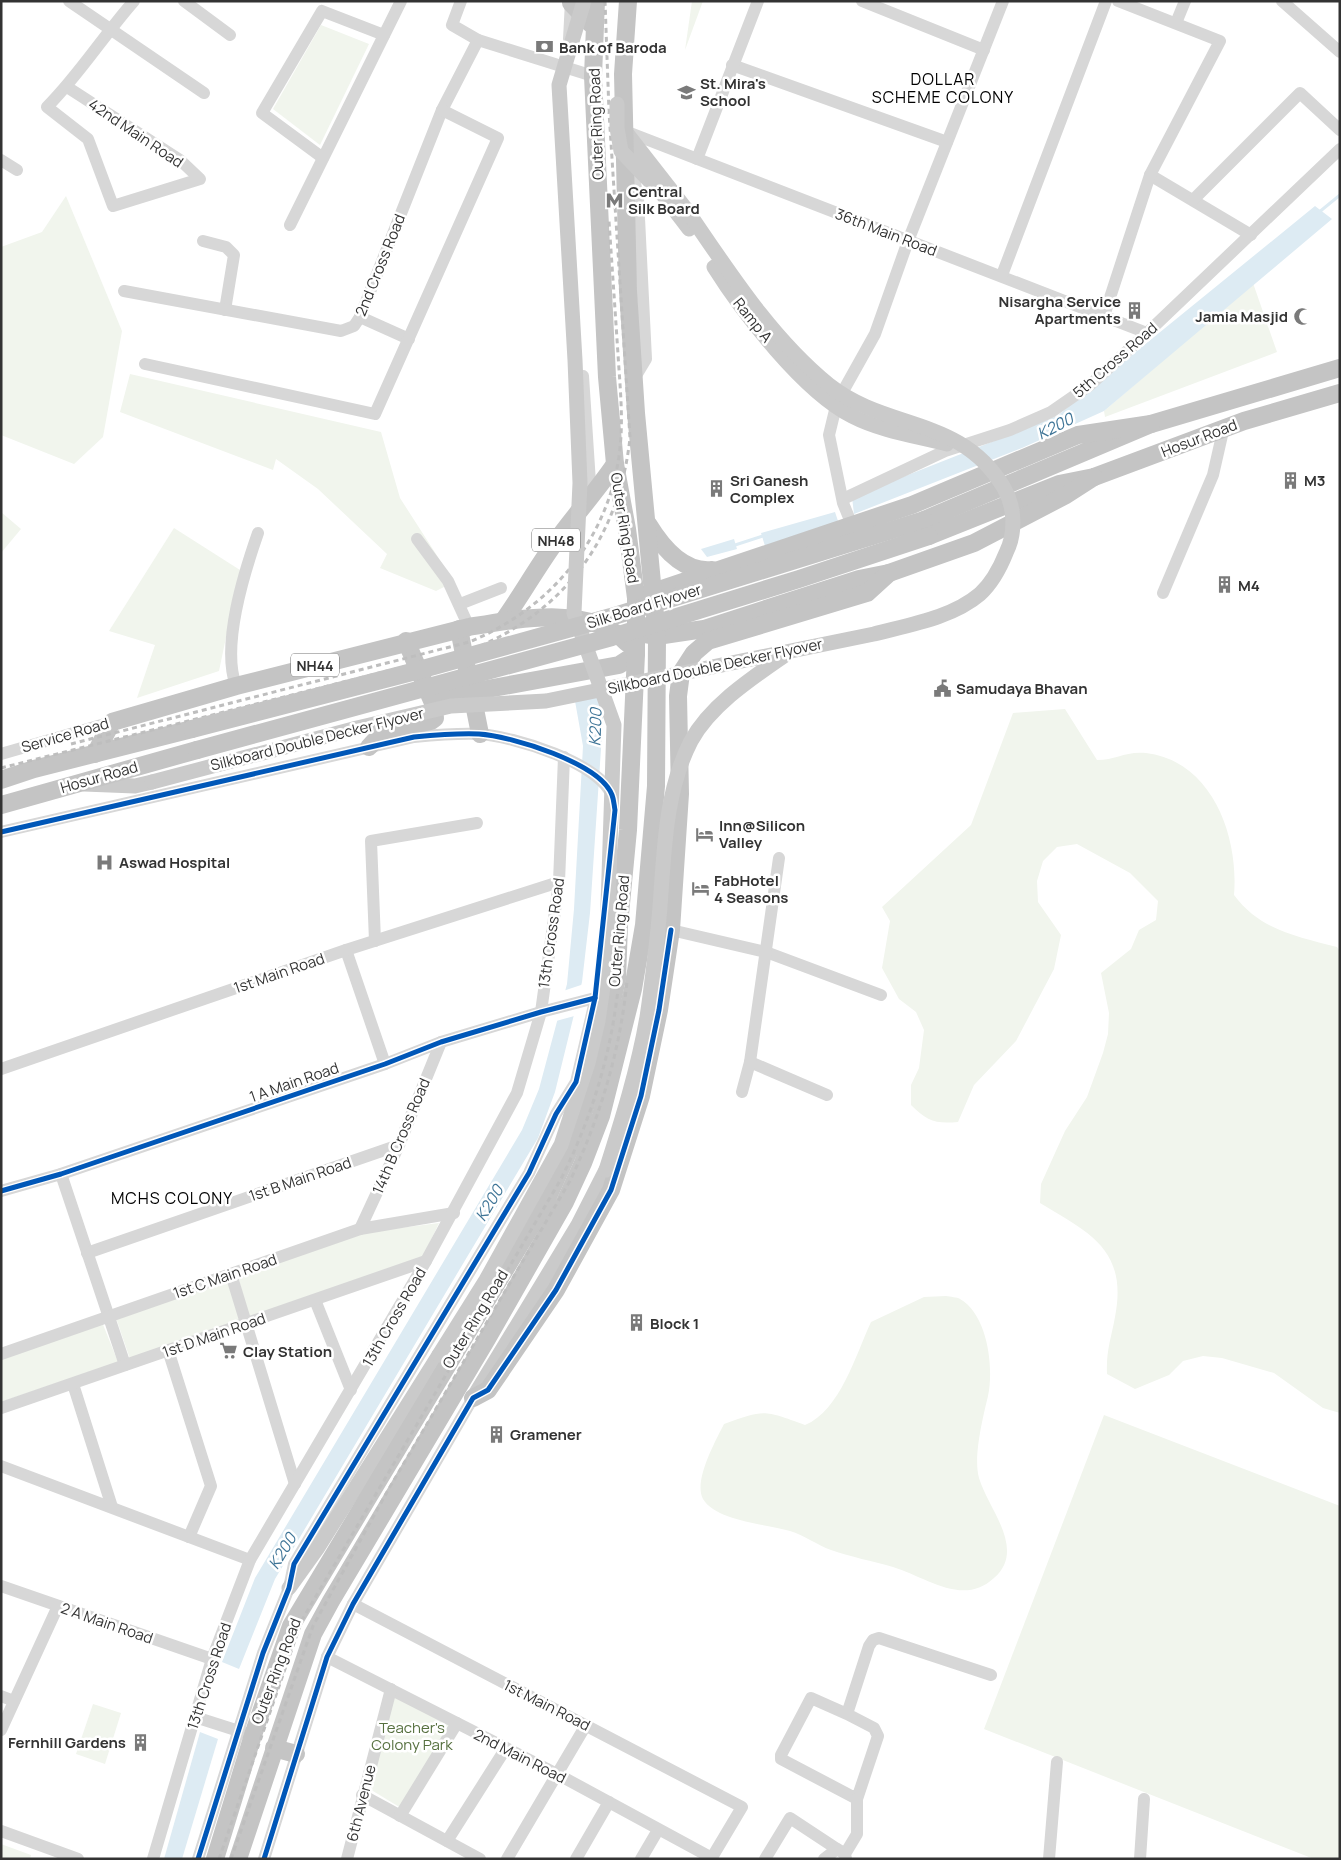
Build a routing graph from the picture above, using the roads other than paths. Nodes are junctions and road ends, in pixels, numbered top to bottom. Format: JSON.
{"nodes":[{"id":1,"x":69,"y":1,"type":"edge"},
{"id":2,"x":134,"y":1,"type":"edge"},
{"id":3,"x":184,"y":1,"type":"edge"},
{"id":4,"x":401,"y":1,"type":"edge"},
{"id":5,"x":461,"y":1,"type":"edge"},
{"id":6,"x":596,"y":1,"type":"edge"},
{"id":7,"x":623,"y":1,"type":"edge"},
{"id":8,"x":628,"y":1,"type":"edge"},
{"id":9,"x":758,"y":1,"type":"edge"},
{"id":10,"x":862,"y":1,"type":"edge"},
{"id":11,"x":1003,"y":1,"type":"edge"},
{"id":12,"x":1106,"y":1,"type":"edge"},
{"id":13,"x":1118,"y":1,"type":"edge"},
{"id":14,"x":1185,"y":1,"type":"edge"},
{"id":15,"x":1282,"y":1,"type":"edge"},
{"id":16,"x":576,"y":2,"type":"edge"},
{"id":17,"x":1176,"y":23,"type":"junction"},
{"id":18,"x":110,"y":28,"type":"junction"},
{"id":19,"x":595,"y":28,"type":"junction"},
{"id":20,"x":230,"y":34,"type":"dead end"},
{"id":21,"x":384,"y":35,"type":"junction"},
{"id":22,"x":478,"y":40,"type":"junction"},
{"id":23,"x":984,"y":50,"type":"junction"},
{"id":24,"x":1340,"y":52,"type":"edge"},
{"id":25,"x":732,"y":65,"type":"junction"},
{"id":26,"x":568,"y":70,"type":"junction"},
{"id":27,"x":593,"y":76,"type":"junction"},
{"id":28,"x":67,"y":87,"type":"junction"},
{"id":29,"x":204,"y":93,"type":"dead end"},
{"id":30,"x":442,"y":110,"type":"junction"},
{"id":31,"x":1340,"y":130,"type":"edge"},
{"id":32,"x":625,"y":131,"type":"junction"},
{"id":33,"x":947,"y":142,"type":"junction"},
{"id":34,"x":1340,"y":149,"type":"edge"},
{"id":35,"x":323,"y":158,"type":"junction"},
{"id":36,"x":697,"y":158,"type":"junction"},
{"id":37,"x":1,"y":160,"type":"edge"},
{"id":38,"x":17,"y":170,"type":"dead end"},
{"id":39,"x":1150,"y":176,"type":"junction"},
{"id":40,"x":1193,"y":200,"type":"junction"},
{"id":41,"x":290,"y":225,"type":"dead end"},
{"id":42,"x":1251,"y":236,"type":"junction"},
{"id":43,"x":203,"y":241,"type":"dead end"},
{"id":44,"x":908,"y":241,"type":"junction"},
{"id":45,"x":1002,"y":276,"type":"junction"},
{"id":46,"x":124,"y":291,"type":"dead end"},
{"id":47,"x":225,"y":310,"type":"junction"},
{"id":48,"x":1104,"y":316,"type":"junction"},
{"id":49,"x":360,"y":317,"type":"junction"},
{"id":50,"x":1148,"y":333,"type":"junction"},
{"id":51,"x":409,"y":339,"type":"junction"},
{"id":52,"x":145,"y":364,"type":"dead end"},
{"id":53,"x":1340,"y":368,"type":"edge"},
{"id":54,"x":1340,"y":393,"type":"edge"},
{"id":55,"x":1152,"y":424,"type":"junction"},
{"id":56,"x":1223,"y":430,"type":"junction"},
{"id":57,"x":971,"y":449,"type":"junction"},
{"id":58,"x":1086,"y":454,"type":"joint"},
{"id":59,"x":614,"y":464,"type":"junction"},
{"id":60,"x":1094,"y":477,"type":"junction"},
{"id":61,"x":1059,"y":484,"type":"joint"},
{"id":62,"x":591,"y":498,"type":"junction"},
{"id":63,"x":843,"y":501,"type":"junction"},
{"id":64,"x":646,"y":521,"type":"junction"},
{"id":65,"x":850,"y":521,"type":"junction"},
{"id":66,"x":926,"y":528,"type":"junction"},
{"id":67,"x":258,"y":533,"type":"dead end"},
{"id":68,"x":417,"y":540,"type":"dead end"},
{"id":69,"x":784,"y":549,"type":"junction"},
{"id":70,"x":736,"y":565,"type":"junction"},
{"id":71,"x":501,"y":588,"type":"dead end"},
{"id":72,"x":654,"y":592,"type":"junction"},
{"id":73,"x":1163,"y":593,"type":"dead end"},
{"id":74,"x":636,"y":598,"type":"junction"},
{"id":75,"x":460,"y":604,"type":"junction"},
{"id":76,"x":801,"y":606,"type":"junction"},
{"id":77,"x":503,"y":621,"type":"junction"},
{"id":78,"x":637,"y":626,"type":"junction"},
{"id":79,"x":464,"y":628,"type":"junction"},
{"id":80,"x":657,"y":636,"type":"junction"},
{"id":81,"x":406,"y":641,"type":"junction"},
{"id":82,"x":794,"y":649,"type":"junction"},
{"id":83,"x":636,"y":654,"type":"junction"},
{"id":84,"x":656,"y":654,"type":"junction"},
{"id":85,"x":236,"y":686,"type":"junction"},
{"id":86,"x":471,"y":692,"type":"junction"},
{"id":87,"x":656,"y":696,"type":"junction"},
{"id":88,"x":678,"y":696,"type":"junction"},
{"id":89,"x":433,"y":704,"type":"junction"},
{"id":90,"x":121,"y":720,"type":"junction"},
{"id":91,"x":192,"y":729,"type":"joint"},
{"id":92,"x":480,"y":734,"type":"junction"},
{"id":93,"x":369,"y":747,"type":"junction"},
{"id":94,"x":197,"y":750,"type":"joint"},
{"id":95,"x":1,"y":754,"type":"edge"},
{"id":96,"x":95,"y":754,"type":"junction"},
{"id":97,"x":564,"y":757,"type":"junction"},
{"id":98,"x":630,"y":767,"type":"junction"},
{"id":99,"x":1,"y":780,"type":"edge"},
{"id":100,"x":73,"y":784,"type":"junction"},
{"id":101,"x":608,"y":789,"type":"junction"},
{"id":102,"x":1,"y":805,"type":"edge"},
{"id":103,"x":477,"y":823,"type":"dead end"},
{"id":104,"x":1,"y":832,"type":"edge"},
{"id":105,"x":778,"y":858,"type":"dead end"},
{"id":106,"x":559,"y":882,"type":"junction"},
{"id":107,"x":671,"y":930,"type":"junction"},
{"id":108,"x":375,"y":941,"type":"junction"},
{"id":109,"x":346,"y":950,"type":"junction"},
{"id":110,"x":766,"y":952,"type":"junction"},
{"id":111,"x":881,"y":995,"type":"dead end"},
{"id":112,"x":589,"y":999,"type":"junction"},
{"id":113,"x":541,"y":1012,"type":"junction"},
{"id":114,"x":441,"y":1042,"type":"junction"},
{"id":115,"x":750,"y":1062,"type":"junction"},
{"id":116,"x":385,"y":1064,"type":"junction"},
{"id":117,"x":1,"y":1069,"type":"edge"},
{"id":118,"x":742,"y":1092,"type":"dead end"},
{"id":119,"x":827,"y":1095,"type":"dead end"},
{"id":120,"x":399,"y":1145,"type":"junction"},
{"id":121,"x":61,"y":1174,"type":"junction"},
{"id":122,"x":1,"y":1191,"type":"edge"},
{"id":123,"x":454,"y":1213,"type":"junction"},
{"id":124,"x":360,"y":1229,"type":"junction"},
{"id":125,"x":87,"y":1253,"type":"junction"},
{"id":126,"x":426,"y":1261,"type":"junction"},
{"id":127,"x":231,"y":1274,"type":"junction"},
{"id":128,"x":314,"y":1300,"type":"junction"},
{"id":129,"x":108,"y":1316,"type":"junction"},
{"id":130,"x":246,"y":1323,"type":"junction"},
{"id":131,"x":168,"y":1350,"type":"junction"},
{"id":132,"x":1,"y":1354,"type":"edge"},
{"id":133,"x":125,"y":1365,"type":"junction"},
{"id":134,"x":72,"y":1384,"type":"junction"},
{"id":135,"x":351,"y":1390,"type":"junction"},
{"id":136,"x":473,"y":1398,"type":"junction"},
{"id":137,"x":1,"y":1408,"type":"edge"},
{"id":138,"x":1,"y":1466,"type":"edge"},
{"id":139,"x":295,"y":1484,"type":"junction"},
{"id":140,"x":112,"y":1507,"type":"junction"},
{"id":141,"x":189,"y":1537,"type":"junction"},
{"id":142,"x":250,"y":1560,"type":"junction"},
{"id":143,"x":1,"y":1586,"type":"edge"},
{"id":144,"x":289,"y":1588,"type":"junction"},
{"id":145,"x":353,"y":1604,"type":"junction"},
{"id":146,"x":58,"y":1606,"type":"junction"},
{"id":147,"x":327,"y":1657,"type":"junction"},
{"id":148,"x":212,"y":1659,"type":"junction"},
{"id":149,"x":991,"y":1675,"type":"dead end"},
{"id":150,"x":391,"y":1689,"type":"junction"},
{"id":151,"x":1,"y":1696,"type":"edge"},
{"id":152,"x":14,"y":1701,"type":"junction"},
{"id":153,"x":847,"y":1714,"type":"junction"},
{"id":154,"x":196,"y":1717,"type":"junction"},
{"id":155,"x":457,"y":1723,"type":"junction"},
{"id":156,"x":586,"y":1725,"type":"junction"},
{"id":157,"x":1,"y":1730,"type":"edge"},
{"id":158,"x":245,"y":1733,"type":"junction"},
{"id":159,"x":274,"y":1748,"type":"junction"},
{"id":160,"x":506,"y":1748,"type":"junction"},
{"id":161,"x":296,"y":1754,"type":"junction"},
{"id":162,"x":1057,"y":1762,"type":"dead end"},
{"id":163,"x":557,"y":1774,"type":"junction"},
{"id":164,"x":362,"y":1794,"type":"junction"},
{"id":165,"x":857,"y":1799,"type":"junction"},
{"id":166,"x":1144,"y":1799,"type":"dead end"},
{"id":167,"x":609,"y":1802,"type":"junction"},
{"id":168,"x":400,"y":1816,"type":"junction"},
{"id":169,"x":658,"y":1830,"type":"junction"},
{"id":170,"x":1,"y":1832,"type":"edge"},
{"id":171,"x":447,"y":1841,"type":"junction"},
{"id":172,"x":44,"y":1853,"type":"edge"},
{"id":173,"x":842,"y":1854,"type":"edge"},
{"id":174,"x":712,"y":1858,"type":"edge"},
{"id":175,"x":78,"y":1859,"type":"edge"},
{"id":176,"x":153,"y":1859,"type":"edge"},
{"id":177,"x":198,"y":1859,"type":"edge"},
{"id":178,"x":215,"y":1859,"type":"edge"},
{"id":179,"x":238,"y":1859,"type":"edge"},
{"id":180,"x":264,"y":1859,"type":"edge"},
{"id":181,"x":347,"y":1859,"type":"edge"},
{"id":182,"x":480,"y":1859,"type":"edge"},
{"id":183,"x":508,"y":1859,"type":"edge"},
{"id":184,"x":576,"y":1859,"type":"edge"},
{"id":185,"x":641,"y":1859,"type":"edge"},
{"id":186,"x":765,"y":1859,"type":"edge"},
{"id":187,"x":824,"y":1859,"type":"edge"},
{"id":188,"x":1049,"y":1859,"type":"edge"},
{"id":189,"x":1140,"y":1859,"type":"edge"}],
"edges":[{"from":1,"to":18,"type":"street"},
{"from":2,"to":18,"type":"street"},
{"from":3,"to":20,"type":"street"},
{"from":4,"to":21,"type":"street"},
{"from":5,"to":22,"type":"street"},
{"from":6,"to":19,"type":"highway","name":"Outer Ring Road"},
{"from":7,"to":57,"type":"main road","name":"Ramp A","bridge":true},
{"from":8,"to":32,"type":"highway","name":"Outer Ring Road"},
{"from":9,"to":25,"type":"street"},
{"from":10,"to":23,"type":"street"},
{"from":11,"to":23,"type":"street"},
{"from":12,"to":45,"type":"street"},
{"from":13,"to":17,"type":"street"},
{"from":14,"to":17,"type":"street"},
{"from":15,"to":24,"type":"street"},
{"from":16,"to":19,"type":"highway"},
{"from":16,"to":26,"type":"street"},
{"from":16,"to":144,"type":"main road","bridge":true},
{"from":17,"to":39,"type":"street"},
{"from":18,"to":28,"type":"street"},
{"from":18,"to":29,"type":"street"},
{"from":19,"to":27,"type":"highway","name":"Outer Ring Road"},
{"from":21,"to":35,"type":"street"},
{"from":21,"to":35,"type":"street"},
{"from":22,"to":26,"type":"street"},
{"from":22,"to":30,"type":"street","name":"2nd Cross Road"},
{"from":23,"to":33,"type":"street"},
{"from":25,"to":33,"type":"street"},
{"from":25,"to":36,"type":"street"},
{"from":26,"to":27,"type":"street"},
{"from":26,"to":62,"type":"street"},
{"from":27,"to":59,"type":"highway","name":"Outer Ring Road"},
{"from":28,"to":28,"type":"street","name":"42nd Main Road"},
{"from":30,"to":49,"type":"street","name":"2nd Cross Road"},
{"from":30,"to":51,"type":"street"},
{"from":31,"to":40,"type":"street"},
{"from":32,"to":36,"type":"street","name":"36th Main Road"},
{"from":32,"to":57,"type":"main road","bridge":true},
{"from":32,"to":64,"type":"highway","name":"Outer Ring Road"},
{"from":33,"to":44,"type":"street"},
{"from":34,"to":42,"type":"street","name":"5th Cross Road"},
{"from":35,"to":41,"type":"street"},
{"from":36,"to":44,"type":"street","name":"36th Main Road"},
{"from":37,"to":38,"type":"street"},
{"from":39,"to":40,"type":"street"},
{"from":39,"to":48,"type":"street"},
{"from":40,"to":42,"type":"street"},
{"from":42,"to":50,"type":"street","name":"5th Cross Road"},
{"from":43,"to":47,"type":"street"},
{"from":44,"to":45,"type":"street","name":"36th Main Road"},
{"from":44,"to":63,"type":"street"},
{"from":45,"to":48,"type":"street","name":"36th Main Road"},
{"from":46,"to":47,"type":"street","name":"2nd Cross Road"},
{"from":47,"to":49,"type":"street","name":"2nd Cross Road"},
{"from":48,"to":50,"type":"street","name":"36th Main Road"},
{"from":49,"to":51,"type":"street"},
{"from":50,"to":63,"type":"street","name":"5th Cross Road"},
{"from":51,"to":52,"type":"street"},
{"from":53,"to":55,"type":"highway","name":"Hosur Road"},
{"from":54,"to":56,"type":"highway","name":"Hosur Road"},
{"from":55,"to":58,"type":"highway","name":"Hosur Road"},
{"from":55,"to":65,"type":"highway"},
{"from":56,"to":60,"type":"highway","name":"Hosur Road"},
{"from":56,"to":73,"type":"street"},
{"from":57,"to":82,"type":"main road","name":"Silkboard Double Decker Flyover","bridge":true},
{"from":58,"to":66,"type":"highway","name":"Silk Board Flyover"},
{"from":59,"to":62,"type":"highway","number":"NH48"},
{"from":59,"to":74,"type":"highway","name":"Outer Ring Road"},
{"from":60,"to":61,"type":"highway","name":"Hosur Road"},
{"from":60,"to":76,"type":"highway"},
{"from":61,"to":66,"type":"highway","name":"Silk Board Flyover"},
{"from":62,"to":77,"type":"highway","number":"NH48"},
{"from":63,"to":65,"type":"street"},
{"from":64,"to":70,"type":"highway"},
{"from":64,"to":72,"type":"highway","name":"Outer Ring Road"},
{"from":65,"to":69,"type":"highway"},
{"from":66,"to":91,"type":"highway","name":"Silk Board Flyover","bridge":true},
{"from":66,"to":94,"type":"highway","name":"Silk Board Flyover","bridge":true},
{"from":67,"to":85,"type":"street"},
{"from":68,"to":75,"type":"street"},
{"from":69,"to":70,"type":"highway"},
{"from":69,"to":76,"type":"highway"},
{"from":70,"to":72,"type":"highway"},
{"from":71,"to":75,"type":"street"},
{"from":72,"to":74,"type":"highway"},
{"from":72,"to":80,"type":"highway","name":"Outer Ring Road"},
{"from":74,"to":78,"type":"highway","name":"Outer Ring Road"},
{"from":75,"to":79,"type":"street"},
{"from":76,"to":80,"type":"highway"},
{"from":76,"to":88,"type":"highway"},
{"from":77,"to":79,"type":"highway","number":"NH44"},
{"from":77,"to":83,"type":"highway","number":"NH44"},
{"from":78,"to":80,"type":"highway"},
{"from":78,"to":83,"type":"highway","name":"Outer Ring Road"},
{"from":79,"to":81,"type":"highway","number":"NH44"},
{"from":79,"to":86,"type":"highway"},
{"from":80,"to":84,"type":"highway","name":"Outer Ring Road"},
{"from":81,"to":85,"type":"highway","number":"NH44"},
{"from":81,"to":89,"type":"highway"},
{"from":82,"to":100,"type":"main road","name":"Silkboard Double Decker Flyover","bridge":true},
{"from":82,"to":136,"type":"main road","bridge":true},
{"from":83,"to":84,"type":"highway"},
{"from":83,"to":86,"type":"highway"},
{"from":83,"to":98,"type":"highway","name":"Outer Ring Road"},
{"from":84,"to":87,"type":"highway","name":"Outer Ring Road"},
{"from":85,"to":90,"type":"highway","number":"NH44"},
{"from":86,"to":89,"type":"highway"},
{"from":86,"to":92,"type":"highway"},
{"from":87,"to":88,"type":"highway"},
{"from":87,"to":159,"type":"highway","name":"Outer Ring Road"},
{"from":88,"to":107,"type":"highway"},
{"from":89,"to":93,"type":"highway"},
{"from":90,"to":95,"type":"street","name":"Service Road"},
{"from":90,"to":96,"type":"highway"},
{"from":91,"to":96,"type":"highway","name":"Hosur Road"},
{"from":92,"to":93,"type":"street"},
{"from":92,"to":97,"type":"street"},
{"from":93,"to":104,"type":"street"},
{"from":94,"to":100,"type":"highway","name":"Hosur Road"},
{"from":96,"to":99,"type":"highway","name":"Hosur Road"},
{"from":97,"to":101,"type":"street"},
{"from":97,"to":106,"type":"street","name":"13th Cross Road"},
{"from":98,"to":101,"type":"highway"},
{"from":98,"to":158,"type":"highway","name":"Outer Ring Road"},
{"from":100,"to":102,"type":"highway","name":"Hosur Road"},
{"from":101,"to":112,"type":"street"},
{"from":103,"to":108,"type":"street"},
{"from":105,"to":110,"type":"street"},
{"from":106,"to":108,"type":"street","name":"1st Main Road"},
{"from":106,"to":113,"type":"street","name":"13th Cross Road"},
{"from":107,"to":110,"type":"street"},
{"from":107,"to":136,"type":"highway"},
{"from":108,"to":109,"type":"street","name":"1st Main Road"},
{"from":109,"to":116,"type":"street"},
{"from":109,"to":117,"type":"street","name":"1st Main Road"},
{"from":110,"to":111,"type":"street"},
{"from":110,"to":115,"type":"street"},
{"from":112,"to":113,"type":"street","name":"1 A Main Road"},
{"from":112,"to":144,"type":"street"},
{"from":113,"to":114,"type":"street","name":"1 A Main Road"},
{"from":113,"to":123,"type":"street","name":"13th Cross Road"},
{"from":114,"to":116,"type":"street","name":"1 A Main Road"},
{"from":114,"to":120,"type":"street","name":"14th B Cross Road"},
{"from":115,"to":118,"type":"street"},
{"from":115,"to":119,"type":"street"},
{"from":116,"to":121,"type":"street","name":"1 A Main Road"},
{"from":120,"to":124,"type":"street","name":"14th B Cross Road"},
{"from":120,"to":125,"type":"street","name":"1st B Main Road"},
{"from":121,"to":122,"type":"street","name":"1 A Main Road"},
{"from":121,"to":125,"type":"street"},
{"from":123,"to":124,"type":"street","name":"1st C Main Road"},
{"from":123,"to":126,"type":"street","name":"13th Cross Road"},
{"from":124,"to":127,"type":"street","name":"1st C Main Road"},
{"from":125,"to":129,"type":"street"},
{"from":126,"to":128,"type":"street","name":"1st D Main Road"},
{"from":126,"to":135,"type":"street","name":"13th Cross Road"},
{"from":127,"to":129,"type":"street","name":"1st C Main Road"},
{"from":127,"to":130,"type":"street"},
{"from":128,"to":130,"type":"street","name":"1st D Main Road"},
{"from":128,"to":135,"type":"street"},
{"from":129,"to":132,"type":"street","name":"1st C Main Road"},
{"from":129,"to":133,"type":"street"},
{"from":130,"to":131,"type":"street","name":"1st D Main Road"},
{"from":130,"to":139,"type":"street"},
{"from":131,"to":133,"type":"street","name":"1st D Main Road"},
{"from":131,"to":141,"type":"street"},
{"from":133,"to":134,"type":"street","name":"1st D Main Road"},
{"from":134,"to":137,"type":"street","name":"1st D Main Road"},
{"from":134,"to":140,"type":"street"},
{"from":135,"to":139,"type":"street","name":"13th Cross Road"},
{"from":136,"to":145,"type":"street"},
{"from":138,"to":140,"type":"street"},
{"from":139,"to":142,"type":"street","name":"13th Cross Road"},
{"from":140,"to":141,"type":"street"},
{"from":141,"to":142,"type":"street"},
{"from":142,"to":148,"type":"street","name":"13th Cross Road"},
{"from":143,"to":146,"type":"street","name":"2 A Main Road"},
{"from":144,"to":158,"type":"street"},
{"from":145,"to":147,"type":"street"},
{"from":145,"to":156,"type":"street","name":"1st Main Road"},
{"from":146,"to":148,"type":"street","name":"2 A Main Road"},
{"from":146,"to":152,"type":"street"},
{"from":147,"to":150,"type":"street","name":"2nd Main Road"},
{"from":147,"to":161,"type":"street"},
{"from":148,"to":154,"type":"street","name":"13th Cross Road"},
{"from":149,"to":153,"type":"street"},
{"from":150,"to":155,"type":"street","name":"2nd Main Road"},
{"from":150,"to":164,"type":"street","name":"6th Avenue"},
{"from":151,"to":152,"type":"street"},
{"from":152,"to":157,"type":"street"},
{"from":153,"to":165,"type":"street"},
{"from":153,"to":165,"type":"street"},
{"from":154,"to":158,"type":"street"},
{"from":154,"to":176,"type":"street","name":"13th Cross Road"},
{"from":155,"to":160,"type":"street","name":"2nd Main Road"},
{"from":155,"to":168,"type":"street"},
{"from":156,"to":163,"type":"street"},
{"from":156,"to":174,"type":"street","name":"1st Main Road"},
{"from":158,"to":177,"type":"street"},
{"from":158,"to":178,"type":"highway","name":"Outer Ring Road"},
{"from":159,"to":161,"type":"highway"},
{"from":159,"to":179,"type":"highway","name":"Outer Ring Road"},
{"from":160,"to":163,"type":"street","name":"2nd Main Road"},
{"from":160,"to":171,"type":"street"},
{"from":161,"to":180,"type":"street"},
{"from":162,"to":188,"type":"street"},
{"from":163,"to":167,"type":"street","name":"2nd Main Road"},
{"from":163,"to":183,"type":"street"},
{"from":164,"to":168,"type":"street"},
{"from":164,"to":181,"type":"street","name":"6th Avenue"},
{"from":165,"to":173,"type":"street"},
{"from":166,"to":189,"type":"street"},
{"from":167,"to":169,"type":"street","name":"2nd Main Road"},
{"from":167,"to":184,"type":"street"},
{"from":168,"to":171,"type":"street"},
{"from":169,"to":174,"type":"street","name":"2nd Main Road"},
{"from":169,"to":185,"type":"street"},
{"from":170,"to":172,"type":"street"},
{"from":171,"to":182,"type":"street"},
{"from":172,"to":175,"type":"street"},
{"from":173,"to":186,"type":"street"},
{"from":173,"to":187,"type":"street"}]}
